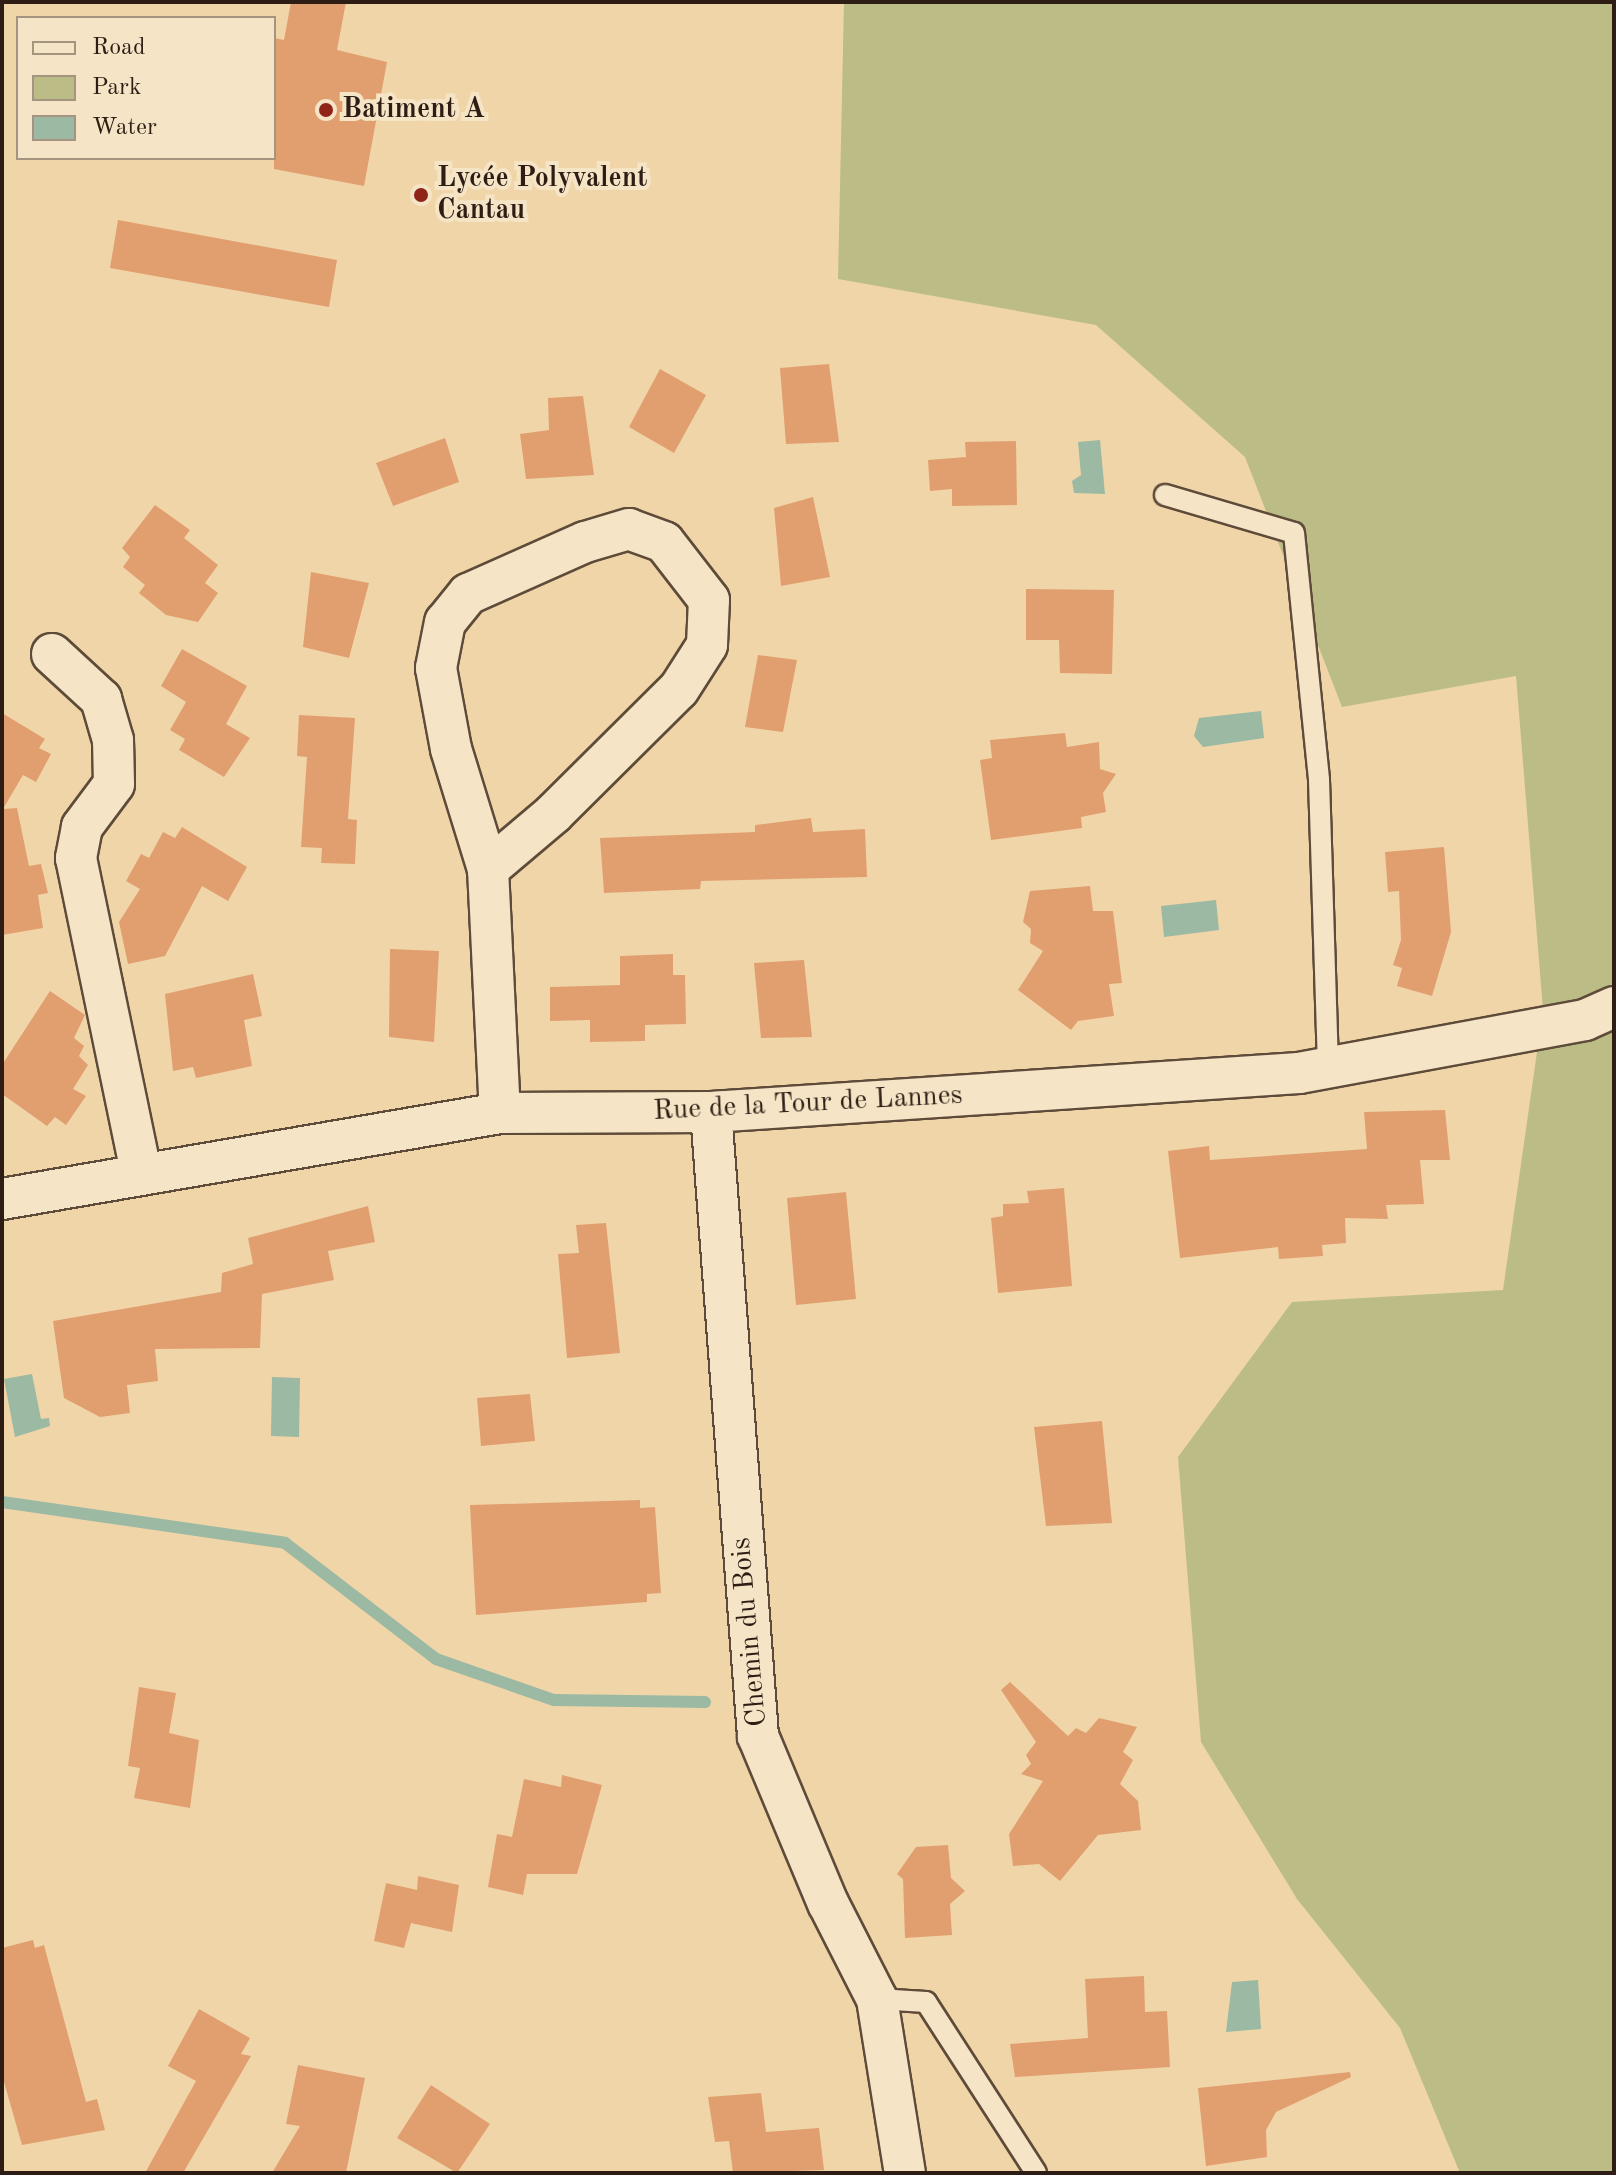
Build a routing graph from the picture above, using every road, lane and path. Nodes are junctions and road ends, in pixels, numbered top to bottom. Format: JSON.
{"nodes":[{"id":1,"x":1165,"y":495,"type":"dead end"},
{"id":2,"x":52,"y":654,"type":"dead end"},
{"id":3,"x":488,"y":869,"type":"junction"},
{"id":4,"x":1614,"y":1007,"type":"edge"},
{"id":5,"x":1328,"y":1067,"type":"junction"},
{"id":6,"x":711,"y":1112,"type":"junction"},
{"id":7,"x":500,"y":1113,"type":"junction"},
{"id":8,"x":141,"y":1172,"type":"junction"},
{"id":9,"x":2,"y":1199,"type":"edge"},
{"id":10,"x":877,"y":1999,"type":"junction"},
{"id":11,"x":905,"y":2173,"type":"edge"},
{"id":12,"x":1036,"y":2173,"type":"edge"}],
"edges":[{"from":1,"to":5,"type":"lane"},
{"from":2,"to":8,"type":"street"},
{"from":3,"to":3,"type":"street"},
{"from":3,"to":7,"type":"street"},
{"from":4,"to":5,"type":"street","name":"Rue de la Tour de Lannes"},
{"from":5,"to":6,"type":"street","name":"Rue de la Tour de Lannes"},
{"from":6,"to":7,"type":"street","name":"Rue de la Tour de Lannes"},
{"from":6,"to":10,"type":"street","name":"Chemin du Bois"},
{"from":7,"to":8,"type":"street","name":"Rue de la Tour de Lannes"},
{"from":8,"to":9,"type":"street","name":"Rue de la Tour de Lannes"},
{"from":10,"to":11,"type":"street","name":"Chemin du Bois"},
{"from":10,"to":12,"type":"lane"}]}
